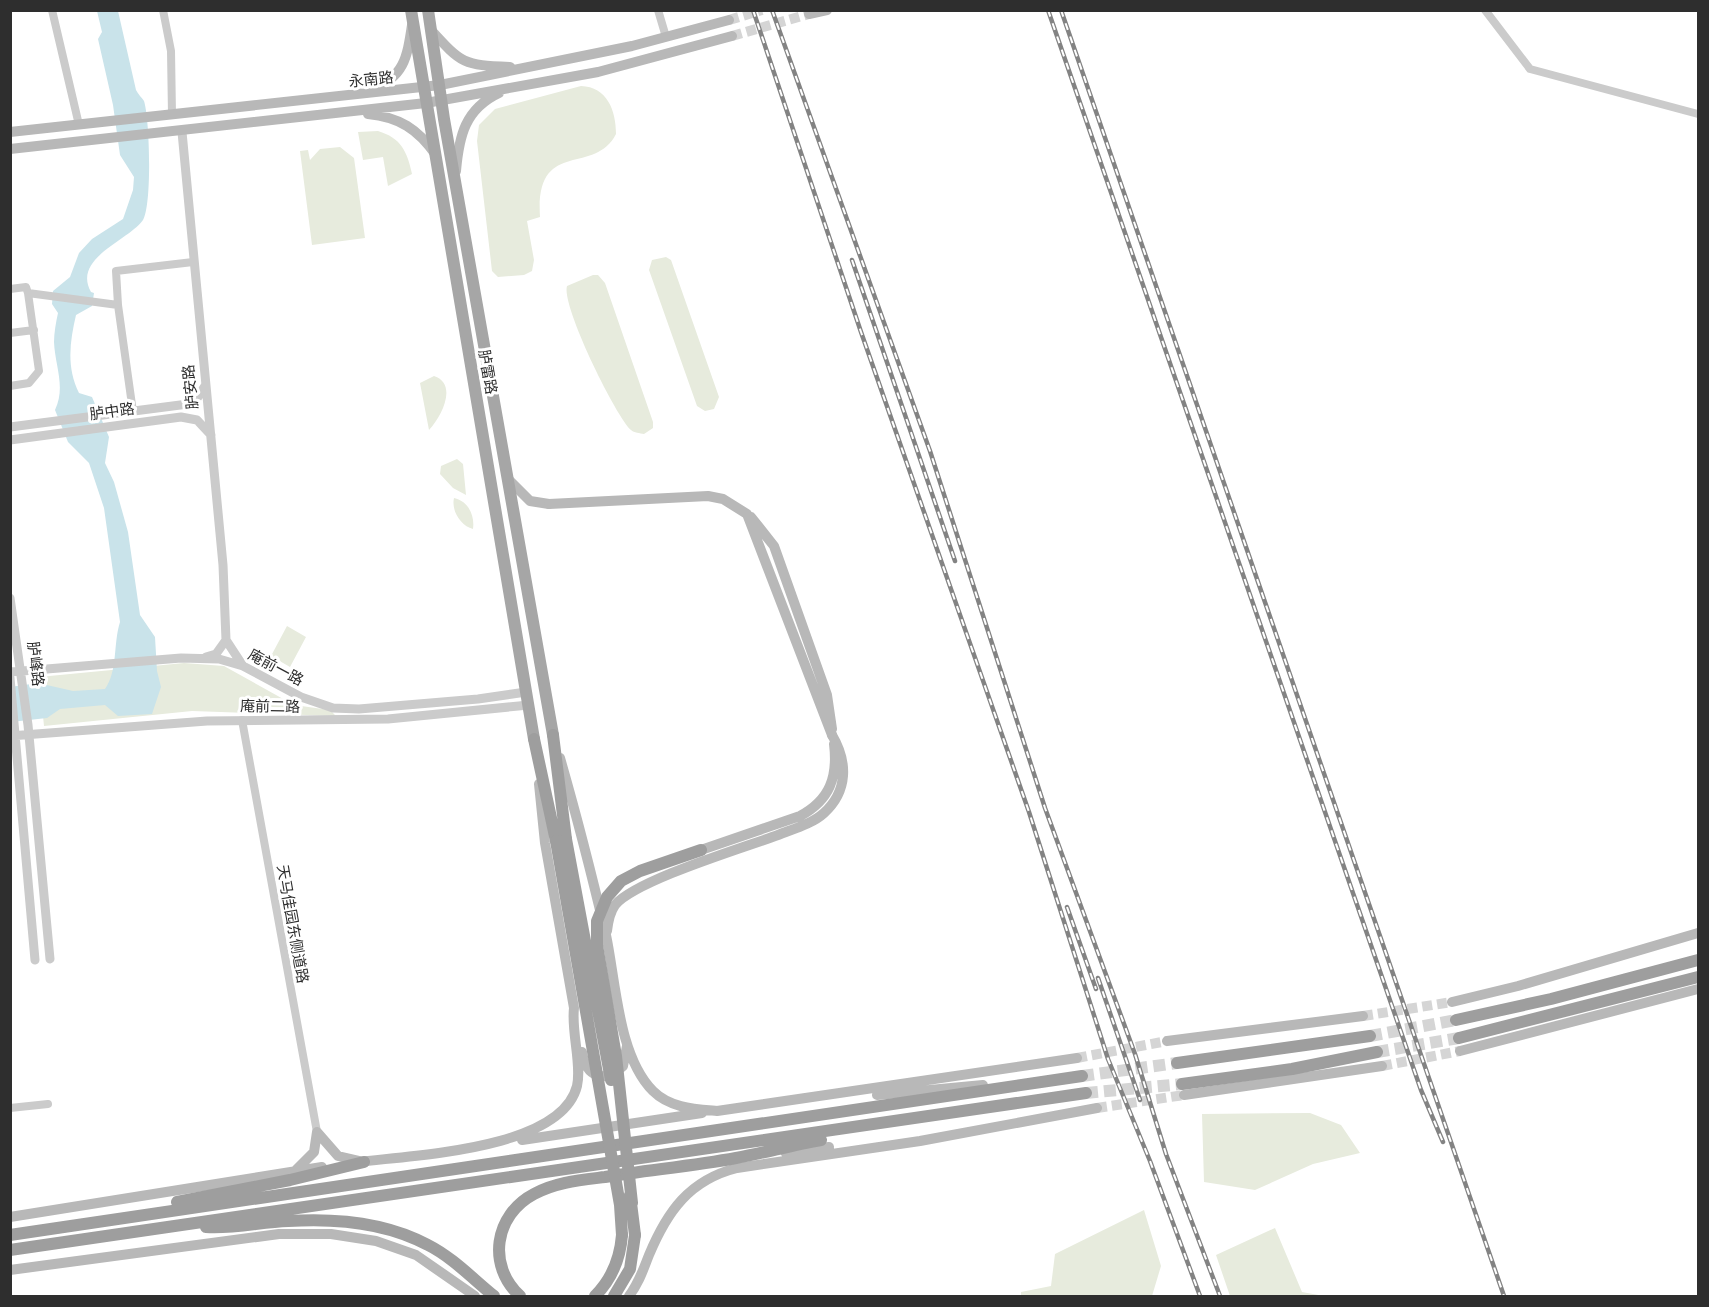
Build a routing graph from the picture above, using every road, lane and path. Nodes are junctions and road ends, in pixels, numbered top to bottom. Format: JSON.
{"nodes":[{"id":1,"x":52,"y":10,"type":"edge"},
{"id":2,"x":163,"y":10,"type":"edge"},
{"id":3,"x":428,"y":10,"type":"edge"},
{"id":4,"x":658,"y":10,"type":"edge"},
{"id":5,"x":827,"y":10,"type":"edge"},
{"id":6,"x":1485,"y":10,"type":"edge"},
{"id":7,"x":809,"y":14,"type":"dead end"},
{"id":8,"x":412,"y":15,"type":"edge"},
{"id":9,"x":729,"y":20,"type":"tunnel mouth"},
{"id":10,"x":431,"y":30,"type":"junction"},
{"id":11,"x":732,"y":36,"type":"tunnel mouth"},
{"id":12,"x":666,"y":37,"type":"junction"},
{"id":13,"x":525,"y":68,"type":"junction"},
{"id":14,"x":440,"y":86,"type":"junction"},
{"id":15,"x":512,"y":87,"type":"junction"},
{"id":16,"x":424,"y":88,"type":"junction"},
{"id":17,"x":363,"y":94,"type":"junction"},
{"id":18,"x":442,"y":100,"type":"junction"},
{"id":19,"x":426,"y":104,"type":"junction"},
{"id":20,"x":353,"y":112,"type":"junction"},
{"id":21,"x":1698,"y":114,"type":"edge"},
{"id":22,"x":172,"y":115,"type":"junction"},
{"id":23,"x":79,"y":124,"type":"junction"},
{"id":24,"x":10,"y":132,"type":"edge"},
{"id":25,"x":182,"y":132,"type":"junction"},
{"id":26,"x":10,"y":148,"type":"edge"},
{"id":27,"x":436,"y":156,"type":"junction"},
{"id":28,"x":456,"y":183,"type":"junction"},
{"id":29,"x":194,"y":262,"type":"junction"},
{"id":30,"x":10,"y":289,"type":"edge"},
{"id":31,"x":28,"y":293,"type":"junction"},
{"id":32,"x":118,"y":305,"type":"junction"},
{"id":33,"x":34,"y":330,"type":"junction"},
{"id":34,"x":10,"y":333,"type":"edge"},
{"id":35,"x":205,"y":385,"type":"junction"},
{"id":36,"x":10,"y":386,"type":"edge"},
{"id":37,"x":133,"y":412,"type":"junction"},
{"id":38,"x":10,"y":427,"type":"edge"},
{"id":39,"x":211,"y":435,"type":"junction"},
{"id":40,"x":10,"y":440,"type":"edge"},
{"id":41,"x":507,"y":478,"type":"junction"},
{"id":42,"x":10,"y":598,"type":"edge"},
{"id":43,"x":226,"y":640,"type":"junction"},
{"id":44,"x":205,"y":658,"type":"junction"},
{"id":45,"x":243,"y":666,"type":"junction"},
{"id":46,"x":10,"y":672,"type":"edge"},
{"id":47,"x":22,"y":676,"type":"junction"},
{"id":48,"x":10,"y":678,"type":"edge"},
{"id":49,"x":11,"y":683,"type":"edge"},
{"id":50,"x":526,"y":692,"type":"junction"},
{"id":51,"x":529,"y":705,"type":"junction"},
{"id":52,"x":242,"y":720,"type":"junction"},
{"id":53,"x":28,"y":730,"type":"junction"},
{"id":54,"x":14,"y":733,"type":"edge"},
{"id":55,"x":553,"y":735,"type":"junction"},
{"id":56,"x":832,"y":735,"type":"junction"},
{"id":57,"x":534,"y":739,"type":"junction"},
{"id":58,"x":561,"y":840,"type":"junction"},
{"id":59,"x":700,"y":850,"type":"joint"},
{"id":60,"x":1698,"y":933,"type":"edge"},
{"id":61,"x":606,"y":937,"type":"junction"},
{"id":62,"x":50,"y":958,"type":"dead end"},
{"id":63,"x":35,"y":960,"type":"dead end"},
{"id":64,"x":1698,"y":960,"type":"edge"},
{"id":65,"x":1698,"y":977,"type":"edge"},
{"id":66,"x":1698,"y":989,"type":"edge"},
{"id":67,"x":1452,"y":1002,"type":"tunnel mouth"},
{"id":68,"x":574,"y":1008,"type":"junction"},
{"id":69,"x":1363,"y":1016,"type":"tunnel mouth"},
{"id":70,"x":1456,"y":1020,"type":"tunnel mouth"},
{"id":71,"x":1370,"y":1036,"type":"tunnel mouth"},
{"id":72,"x":1459,"y":1038,"type":"tunnel mouth"},
{"id":73,"x":1167,"y":1041,"type":"tunnel mouth"},
{"id":74,"x":627,"y":1046,"type":"junction"},
{"id":75,"x":1460,"y":1051,"type":"tunnel mouth"},
{"id":76,"x":1377,"y":1052,"type":"tunnel mouth"},
{"id":77,"x":1077,"y":1058,"type":"tunnel mouth"},
{"id":78,"x":1177,"y":1063,"type":"tunnel mouth"},
{"id":79,"x":1382,"y":1066,"type":"tunnel mouth"},
{"id":80,"x":1082,"y":1076,"type":"tunnel mouth"},
{"id":81,"x":1044,"y":1081,"type":"junction"},
{"id":82,"x":1183,"y":1089,"type":"joint"},
{"id":83,"x":1086,"y":1093,"type":"tunnel mouth"},
{"id":84,"x":813,"y":1098,"type":"junction"},
{"id":85,"x":48,"y":1104,"type":"dead end"},
{"id":86,"x":10,"y":1108,"type":"edge"},
{"id":87,"x":1097,"y":1108,"type":"tunnel mouth"},
{"id":88,"x":717,"y":1111,"type":"junction"},
{"id":89,"x":892,"y":1122,"type":"junction"},
{"id":90,"x":317,"y":1132,"type":"junction"},
{"id":91,"x":920,"y":1141,"type":"junction"},
{"id":92,"x":458,"y":1150,"type":"junction"},
{"id":93,"x":737,"y":1158,"type":"junction"},
{"id":94,"x":364,"y":1162,"type":"junction"},
{"id":95,"x":293,"y":1176,"type":"junction"},
{"id":96,"x":632,"y":1203,"type":"junction"},
{"id":97,"x":10,"y":1217,"type":"edge"},
{"id":98,"x":339,"y":1222,"type":"junction"},
{"id":99,"x":220,"y":1224,"type":"junction"},
{"id":100,"x":10,"y":1234,"type":"edge"},
{"id":101,"x":628,"y":1235,"type":"junction"},
{"id":102,"x":263,"y":1236,"type":"junction"},
{"id":103,"x":10,"y":1250,"type":"edge"},
{"id":104,"x":10,"y":1270,"type":"edge"},
{"id":105,"x":475,"y":1296,"type":"edge"},
{"id":106,"x":494,"y":1296,"type":"edge"},
{"id":107,"x":520,"y":1296,"type":"edge"},
{"id":108,"x":595,"y":1296,"type":"edge"},
{"id":109,"x":614,"y":1296,"type":"edge"},
{"id":110,"x":629,"y":1296,"type":"edge"}],
"edges":[{"from":1,"to":23,"type":"street"},
{"from":2,"to":22,"type":"street"},
{"from":3,"to":10,"type":"main road","name":"胪雷路"},
{"from":4,"to":12,"type":"street"},
{"from":5,"to":7,"type":"main road"},
{"from":6,"to":21,"type":"street"},
{"from":8,"to":16,"type":"main road","name":"胪雷路"},
{"from":8,"to":17,"type":"main road"},
{"from":9,"to":12,"type":"main road","name":"永南路"},
{"from":10,"to":13,"type":"main road"},
{"from":10,"to":14,"type":"main road","name":"胪雷路"},
{"from":11,"to":15,"type":"main road"},
{"from":12,"to":13,"type":"main road","name":"永南路"},
{"from":13,"to":14,"type":"main road","name":"永南路"},
{"from":14,"to":16,"type":"main road","name":"永南路"},
{"from":14,"to":18,"type":"main road","name":"胪雷路"},
{"from":15,"to":18,"type":"main road"},
{"from":15,"to":28,"type":"main road"},
{"from":16,"to":17,"type":"main road","name":"永南路"},
{"from":16,"to":19,"type":"main road","name":"胪雷路"},
{"from":17,"to":22,"type":"main road","name":"永南路"},
{"from":18,"to":19,"type":"main road"},
{"from":18,"to":28,"type":"main road","name":"胪雷路"},
{"from":19,"to":20,"type":"main road"},
{"from":19,"to":27,"type":"main road","name":"胪雷路"},
{"from":20,"to":25,"type":"main road"},
{"from":20,"to":27,"type":"main road"},
{"from":22,"to":23,"type":"main road","name":"永南路"},
{"from":23,"to":24,"type":"main road","name":"永南路"},
{"from":25,"to":26,"type":"main road"},
{"from":25,"to":29,"type":"street","name":"胪安路"},
{"from":27,"to":50,"type":"main road","name":"胪雷路"},
{"from":28,"to":41,"type":"main road","name":"胪雷路"},
{"from":29,"to":32,"type":"street"},
{"from":29,"to":35,"type":"street","name":"胪安路"},
{"from":30,"to":31,"type":"street"},
{"from":31,"to":32,"type":"street"},
{"from":31,"to":33,"type":"street"},
{"from":32,"to":37,"type":"street"},
{"from":33,"to":34,"type":"street"},
{"from":33,"to":36,"type":"street"},
{"from":35,"to":37,"type":"street","name":"胪中路"},
{"from":35,"to":39,"type":"street","name":"胪安路"},
{"from":37,"to":38,"type":"street","name":"胪中路"},
{"from":39,"to":40,"type":"street","name":"胪中路"},
{"from":39,"to":43,"type":"street","name":"胪安路"},
{"from":41,"to":55,"type":"main road","name":"胪雷路"},
{"from":41,"to":56,"type":"main road","bridge":true},
{"from":42,"to":47,"type":"street","name":"胪峰路"},
{"from":43,"to":44,"type":"street"},
{"from":43,"to":45,"type":"street"},
{"from":44,"to":45,"type":"street","name":"庵前一路"},
{"from":44,"to":47,"type":"street","name":"庵前一路"},
{"from":45,"to":50,"type":"street","name":"庵前一路"},
{"from":46,"to":47,"type":"street","name":"庵前一路"},
{"from":47,"to":53,"type":"street","name":"胪峰路"},
{"from":48,"to":49,"type":"street","name":"胪峰路"},
{"from":49,"to":54,"type":"street","name":"胪峰路"},
{"from":50,"to":51,"type":"main road","name":"胪雷路"},
{"from":51,"to":52,"type":"street","name":"庵前二路"},
{"from":51,"to":57,"type":"main road","name":"胪雷路"},
{"from":52,"to":53,"type":"street","name":"庵前二路"},
{"from":52,"to":90,"type":"street","name":"天马佳园东侧道路"},
{"from":53,"to":54,"type":"street","name":"庵前二路"},
{"from":53,"to":62,"type":"street","name":"胪峰路"},
{"from":54,"to":63,"type":"street","name":"胪峰路"},
{"from":55,"to":58,"type":"highway"},
{"from":55,"to":61,"type":"main road"},
{"from":56,"to":59,"type":"main road"},
{"from":56,"to":61,"type":"main road"},
{"from":57,"to":58,"type":"highway"},
{"from":57,"to":68,"type":"main road"},
{"from":58,"to":96,"type":"highway","bridge":true},
{"from":58,"to":101,"type":"highway","bridge":true},
{"from":59,"to":96,"type":"highway","bridge":true},
{"from":60,"to":67,"type":"main road"},
{"from":61,"to":74,"type":"main road"},
{"from":64,"to":70,"type":"highway"},
{"from":65,"to":72,"type":"highway"},
{"from":66,"to":75,"type":"main road"},
{"from":68,"to":74,"type":"main road"},
{"from":68,"to":92,"type":"main road"},
{"from":69,"to":73,"type":"main road"},
{"from":71,"to":78,"type":"highway"},
{"from":74,"to":88,"type":"main road"},
{"from":76,"to":82,"type":"highway"},
{"from":77,"to":84,"type":"main road"},
{"from":79,"to":82,"type":"main road"},
{"from":80,"to":81,"type":"highway"},
{"from":81,"to":84,"type":"main road"},
{"from":81,"to":100,"type":"highway"},
{"from":83,"to":89,"type":"highway"},
{"from":84,"to":88,"type":"main road"},
{"from":85,"to":86,"type":"street"},
{"from":87,"to":91,"type":"main road"},
{"from":88,"to":92,"type":"main road"},
{"from":89,"to":93,"type":"highway"},
{"from":89,"to":99,"type":"highway"},
{"from":90,"to":94,"type":"main road"},
{"from":90,"to":95,"type":"main road"},
{"from":91,"to":93,"type":"main road"},
{"from":91,"to":110,"type":"main road"},
{"from":92,"to":94,"type":"main road"},
{"from":93,"to":107,"type":"highway"},
{"from":94,"to":95,"type":"highway"},
{"from":95,"to":97,"type":"main road"},
{"from":95,"to":100,"type":"highway"},
{"from":96,"to":101,"type":"highway","bridge":true},
{"from":98,"to":99,"type":"highway"},
{"from":98,"to":102,"type":"main road"},
{"from":98,"to":106,"type":"highway"},
{"from":99,"to":103,"type":"highway"},
{"from":101,"to":108,"type":"highway"},
{"from":101,"to":109,"type":"highway"},
{"from":102,"to":104,"type":"main road"},
{"from":102,"to":105,"type":"main road"}]}
